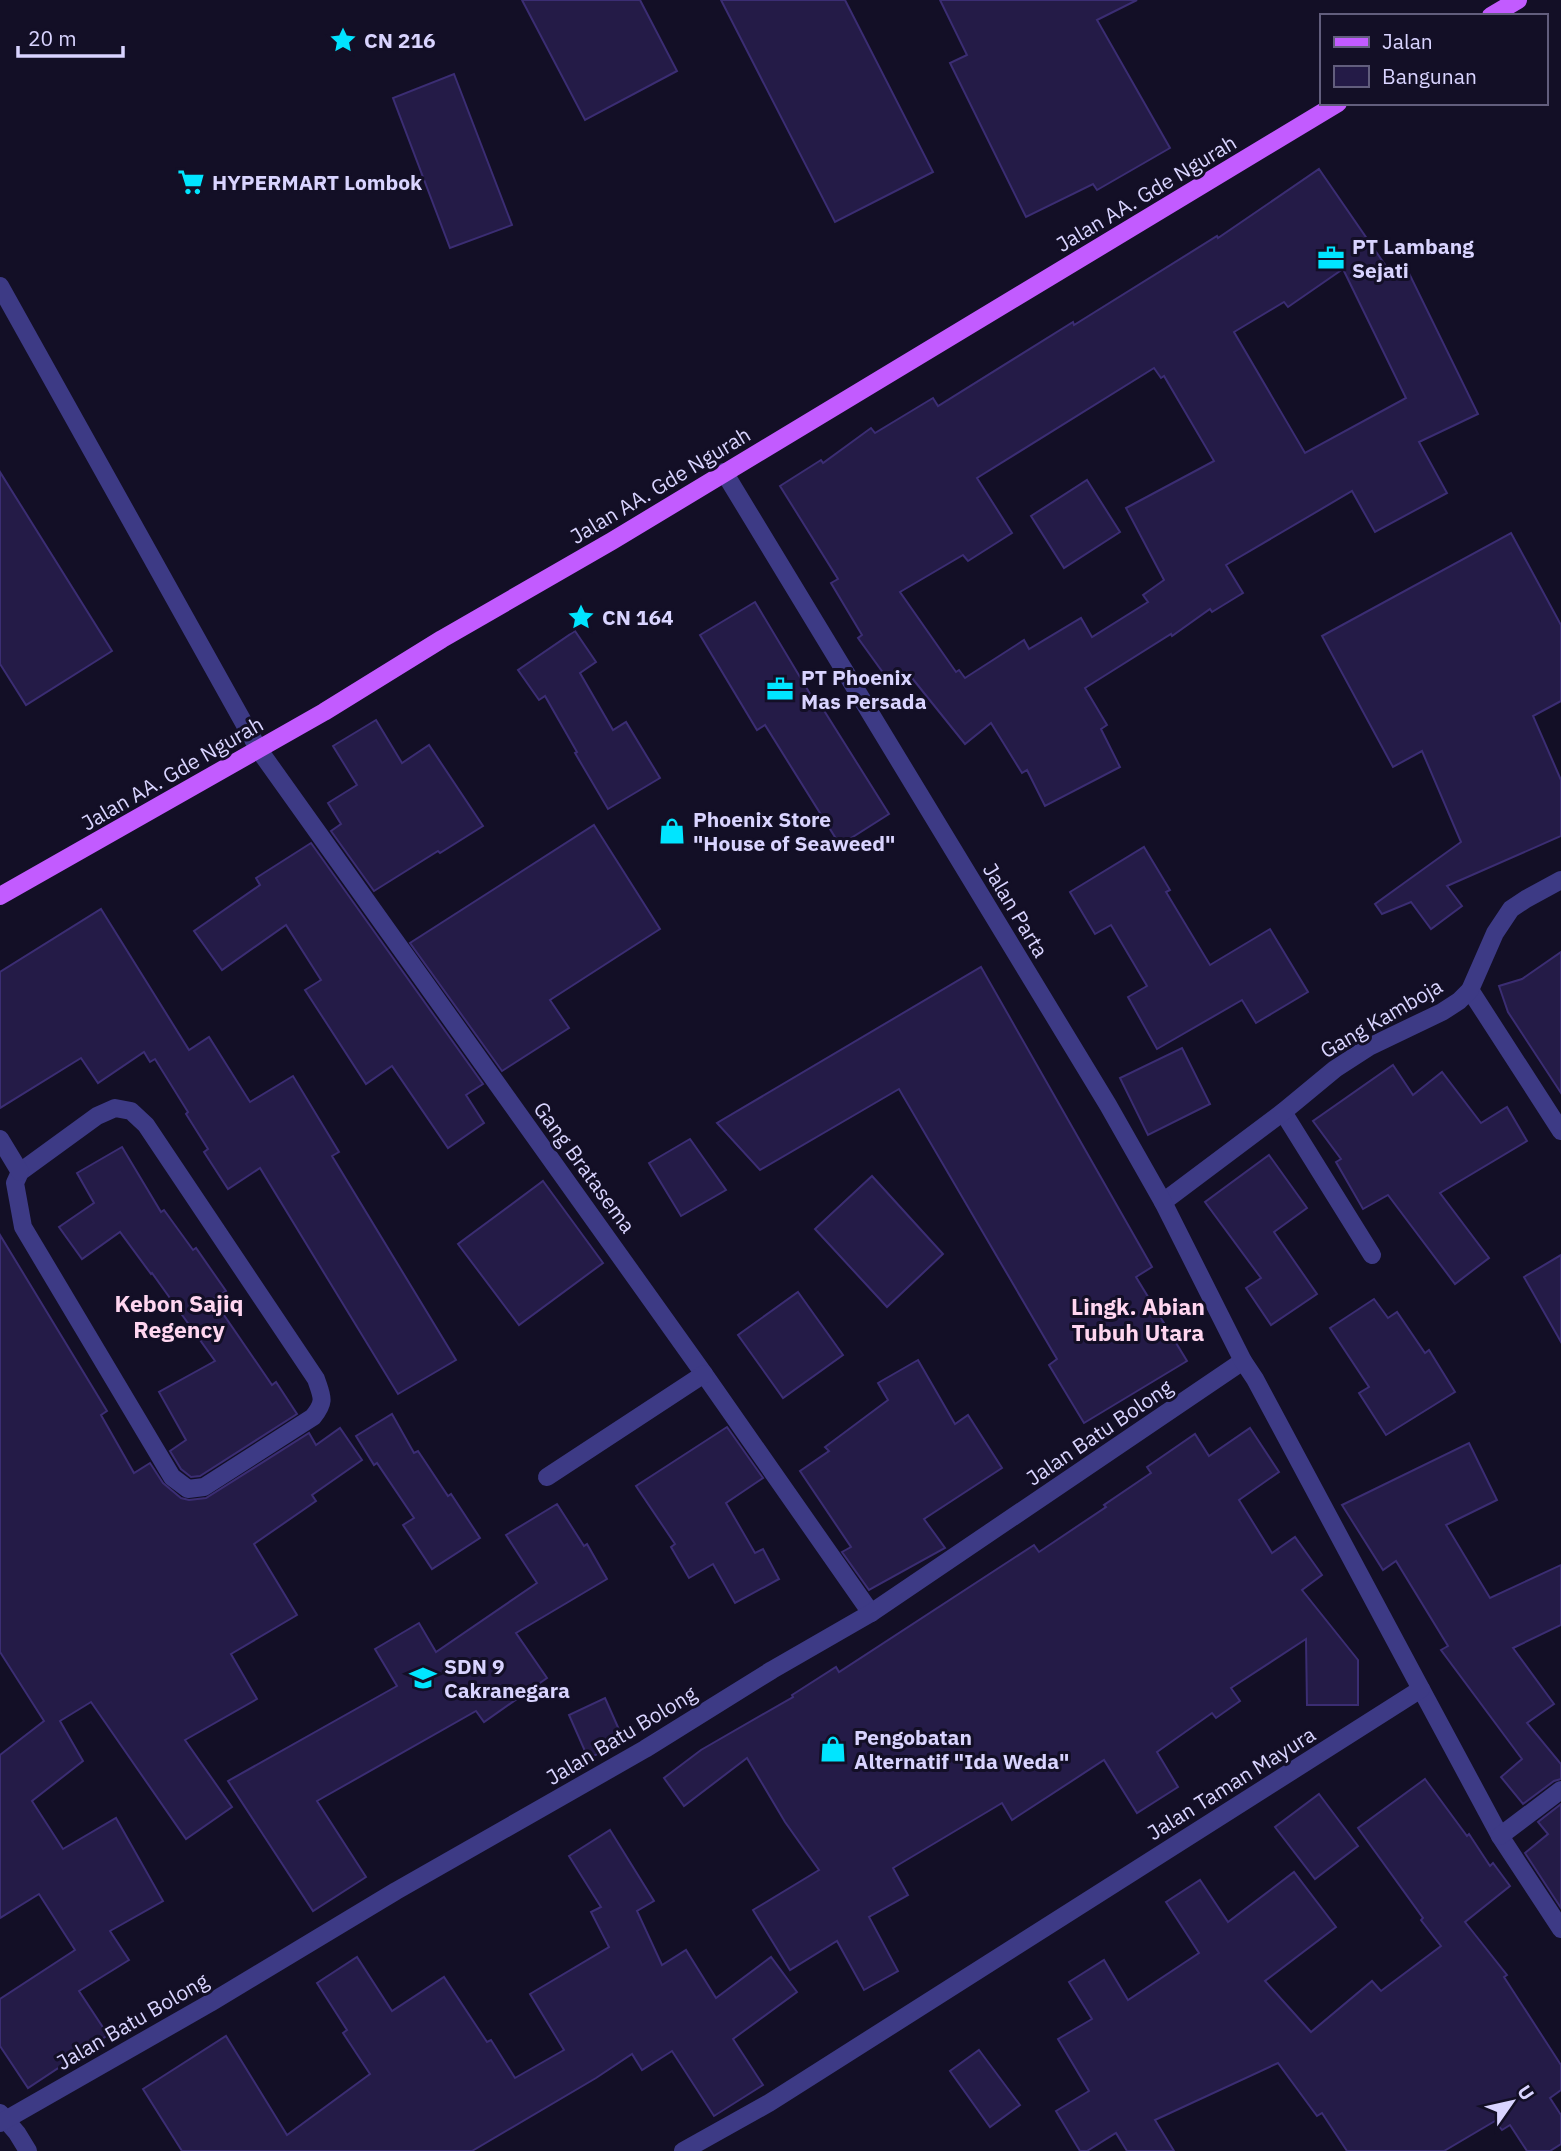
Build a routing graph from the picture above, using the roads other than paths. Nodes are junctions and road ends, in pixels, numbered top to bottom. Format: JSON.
{"nodes":[{"id":1,"x":1518,"y":0,"type":"edge"},
{"id":2,"x":1494,"y":14,"type":"edge"},
{"id":3,"x":1335,"y":105,"type":"edge"},
{"id":4,"x":0,"y":286,"type":"edge"},
{"id":5,"x":724,"y":472,"type":"junction"},
{"id":6,"x":259,"y":750,"type":"junction"},
{"id":7,"x":1561,"y":880,"type":"edge"},
{"id":8,"x":0,"y":896,"type":"edge"},
{"id":9,"x":1470,"y":990,"type":"junction"},
{"id":10,"x":1283,"y":1112,"type":"junction"},
{"id":11,"x":1561,"y":1131,"type":"edge"},
{"id":12,"x":0,"y":1139,"type":"edge"},
{"id":13,"x":20,"y":1172,"type":"junction"},
{"id":14,"x":1163,"y":1202,"type":"junction"},
{"id":15,"x":1372,"y":1255,"type":"dead end"},
{"id":16,"x":1244,"y":1361,"type":"junction"},
{"id":17,"x":704,"y":1374,"type":"junction"},
{"id":18,"x":547,"y":1477,"type":"dead end"},
{"id":19,"x":871,"y":1613,"type":"junction"},
{"id":20,"x":1421,"y":1689,"type":"junction"},
{"id":21,"x":1561,"y":1790,"type":"edge"},
{"id":22,"x":1500,"y":1836,"type":"junction"},
{"id":23,"x":1561,"y":1929,"type":"edge"},
{"id":24,"x":2,"y":2119,"type":"edge"},
{"id":25,"x":28,"y":2151,"type":"edge"},
{"id":26,"x":683,"y":2151,"type":"edge"}],
"edges":[{"from":1,"to":2,"type":"main road"},
{"from":3,"to":5,"type":"main road","name":"Jalan AA. Gde Ngurah"},
{"from":4,"to":6,"type":"street","name":"Gang Bratasema"},
{"from":5,"to":6,"type":"main road","name":"Jalan AA. Gde Ngurah"},
{"from":5,"to":14,"type":"street","name":"Jalan Parta"},
{"from":6,"to":8,"type":"main road","name":"Jalan AA. Gde Ngurah"},
{"from":6,"to":17,"type":"street","name":"Gang Bratasema"},
{"from":7,"to":9,"type":"street","name":"Gang Kamboja"},
{"from":9,"to":10,"type":"street","name":"Gang Kamboja"},
{"from":9,"to":11,"type":"street"},
{"from":10,"to":14,"type":"street","name":"Gang Kamboja"},
{"from":10,"to":15,"type":"street"},
{"from":12,"to":13,"type":"street"},
{"from":13,"to":13,"type":"street"},
{"from":14,"to":16,"type":"street","name":"Jalan Parta"},
{"from":16,"to":19,"type":"street","name":"Jalan Batu Bolong"},
{"from":16,"to":20,"type":"street","name":"Jalan Parta"},
{"from":17,"to":18,"type":"street"},
{"from":17,"to":19,"type":"street","name":"Gang Bratasema"},
{"from":19,"to":24,"type":"street","name":"Jalan Batu Bolong"},
{"from":20,"to":22,"type":"street"},
{"from":20,"to":26,"type":"street","name":"Jalan Taman Mayura"},
{"from":21,"to":22,"type":"street"},
{"from":22,"to":23,"type":"street"},
{"from":24,"to":25,"type":"street"}]}
